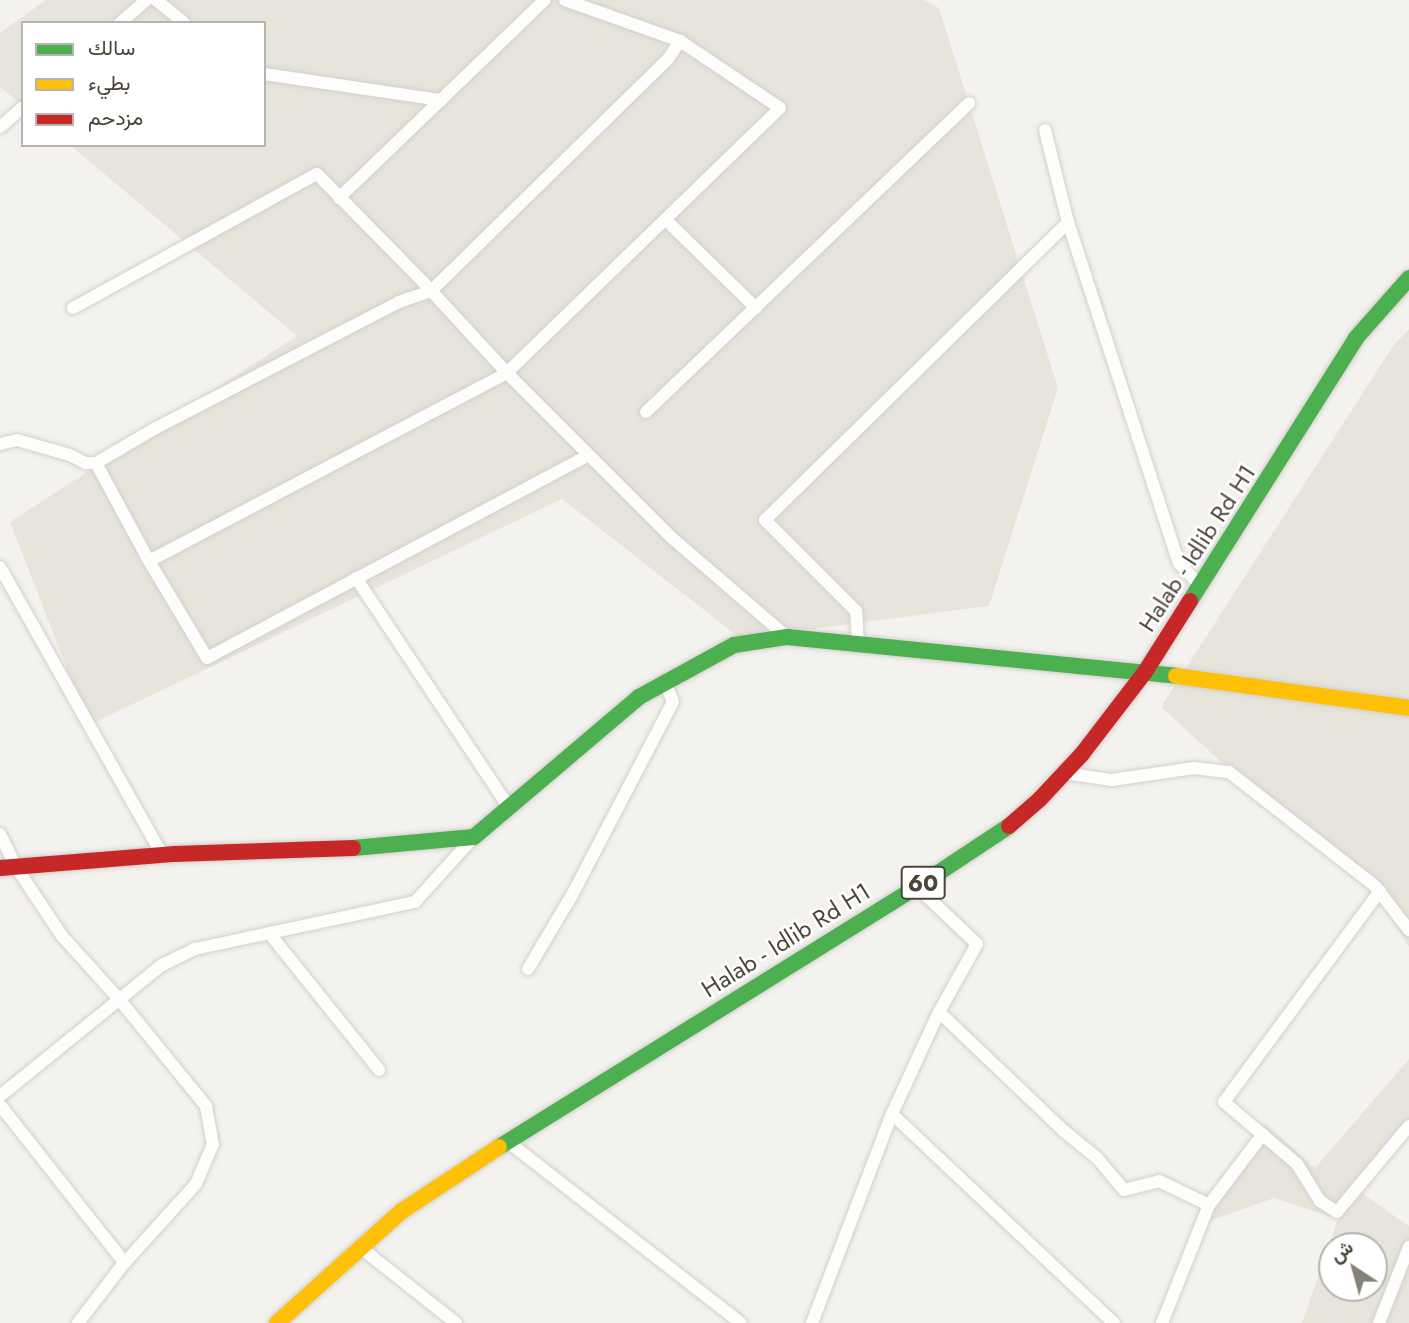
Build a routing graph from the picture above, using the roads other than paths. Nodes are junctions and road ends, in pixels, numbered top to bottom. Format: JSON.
{"nodes":[{"id":1,"x":146,"y":0,"type":"edge"},
{"id":2,"x":156,"y":0,"type":"edge"},
{"id":3,"x":545,"y":0,"type":"edge"},
{"id":4,"x":565,"y":0,"type":"edge"},
{"id":5,"x":122,"y":21,"type":"edge"},
{"id":6,"x":182,"y":21,"type":"edge"},
{"id":7,"x":680,"y":41,"type":"junction"},
{"id":8,"x":266,"y":75,"type":"edge"},
{"id":9,"x":441,"y":100,"type":"junction"},
{"id":10,"x":969,"y":103,"type":"dead end"},
{"id":11,"x":21,"y":109,"type":"edge"},
{"id":12,"x":0,"y":127,"type":"edge"},
{"id":13,"x":1045,"y":130,"type":"dead end"},
{"id":14,"x":339,"y":198,"type":"junction"},
{"id":15,"x":666,"y":220,"type":"junction"},
{"id":16,"x":1069,"y":222,"type":"junction"},
{"id":17,"x":1409,"y":278,"type":"edge"},
{"id":18,"x":431,"y":291,"type":"junction"},
{"id":19,"x":73,"y":307,"type":"dead end"},
{"id":20,"x":756,"y":308,"type":"junction"},
{"id":21,"x":507,"y":373,"type":"junction"},
{"id":22,"x":646,"y":412,"type":"dead end"},
{"id":23,"x":0,"y":444,"type":"edge"},
{"id":24,"x":588,"y":455,"type":"junction"},
{"id":25,"x":96,"y":463,"type":"junction"},
{"id":26,"x":149,"y":561,"type":"junction"},
{"id":27,"x":0,"y":567,"type":"edge"},
{"id":28,"x":356,"y":578,"type":"junction"},
{"id":29,"x":1201,"y":587,"type":"junction"},
{"id":30,"x":787,"y":637,"type":"junction"},
{"id":31,"x":858,"y":644,"type":"junction"},
{"id":32,"x":1145,"y":672,"type":"junction"},
{"id":33,"x":665,"y":682,"type":"junction"},
{"id":34,"x":1409,"y":708,"type":"edge"},
{"id":35,"x":1065,"y":773,"type":"junction"},
{"id":36,"x":508,"y":806,"type":"junction"},
{"id":37,"x":0,"y":834,"type":"edge"},
{"id":38,"x":474,"y":836,"type":"junction"},
{"id":39,"x":162,"y":855,"type":"junction"},
{"id":40,"x":8,"y":868,"type":"edge"},
{"id":41,"x":917,"y":887,"type":"junction"},
{"id":42,"x":1380,"y":891,"type":"junction"},
{"id":43,"x":1409,"y":930,"type":"edge"},
{"id":44,"x":269,"y":933,"type":"junction"},
{"id":45,"x":528,"y":969,"type":"dead end"},
{"id":46,"x":119,"y":999,"type":"junction"},
{"id":47,"x":939,"y":1012,"type":"junction"},
{"id":48,"x":379,"y":1070,"type":"dead end"},
{"id":49,"x":0,"y":1096,"type":"edge"},
{"id":50,"x":0,"y":1105,"type":"edge"},
{"id":51,"x":892,"y":1114,"type":"junction"},
{"id":52,"x":1409,"y":1126,"type":"edge"},
{"id":53,"x":1263,"y":1134,"type":"junction"},
{"id":54,"x":507,"y":1141,"type":"junction"},
{"id":55,"x":1209,"y":1205,"type":"junction"},
{"id":56,"x":1409,"y":1247,"type":"edge"},
{"id":57,"x":361,"y":1248,"type":"junction"},
{"id":58,"x":125,"y":1263,"type":"junction"},
{"id":59,"x":78,"y":1323,"type":"edge"},
{"id":60,"x":276,"y":1323,"type":"edge"},
{"id":61,"x":456,"y":1323,"type":"edge"},
{"id":62,"x":741,"y":1323,"type":"edge"},
{"id":63,"x":812,"y":1323,"type":"edge"},
{"id":64,"x":1115,"y":1323,"type":"edge"},
{"id":65,"x":1162,"y":1323,"type":"edge"},
{"id":66,"x":1379,"y":1323,"type":"edge"}],
"edges":[{"from":1,"to":5,"type":"street"},
{"from":2,"to":6,"type":"street"},
{"from":3,"to":9,"type":"street"},
{"from":4,"to":7,"type":"street"},
{"from":7,"to":15,"type":"street"},
{"from":7,"to":18,"type":"street"},
{"from":8,"to":9,"type":"street"},
{"from":9,"to":14,"type":"street"},
{"from":10,"to":20,"type":"street"},
{"from":11,"to":12,"type":"street"},
{"from":13,"to":16,"type":"street"},
{"from":14,"to":18,"type":"street"},
{"from":14,"to":19,"type":"street"},
{"from":15,"to":20,"type":"street"},
{"from":15,"to":21,"type":"street"},
{"from":16,"to":29,"type":"street"},
{"from":16,"to":31,"type":"street"},
{"from":17,"to":29,"type":"main road","name":"Halab - Idlib Rd H1","number":"60"},
{"from":18,"to":21,"type":"street"},
{"from":18,"to":25,"type":"street"},
{"from":20,"to":22,"type":"street"},
{"from":21,"to":24,"type":"street"},
{"from":21,"to":26,"type":"street"},
{"from":23,"to":25,"type":"street"},
{"from":24,"to":28,"type":"street"},
{"from":24,"to":30,"type":"street"},
{"from":25,"to":26,"type":"street"},
{"from":26,"to":28,"type":"street"},
{"from":27,"to":39,"type":"street"},
{"from":28,"to":36,"type":"street"},
{"from":29,"to":32,"type":"main road","name":"Halab - Idlib Rd H1","number":"60"},
{"from":30,"to":31,"type":"main road"},
{"from":30,"to":33,"type":"main road"},
{"from":31,"to":32,"type":"main road"},
{"from":32,"to":34,"type":"main road"},
{"from":32,"to":35,"type":"main road","name":"Halab - Idlib Rd H1","number":"60"},
{"from":33,"to":36,"type":"main road"},
{"from":33,"to":45,"type":"street"},
{"from":35,"to":41,"type":"main road","name":"Halab - Idlib Rd H1","number":"60"},
{"from":35,"to":42,"type":"street"},
{"from":36,"to":38,"type":"main road"},
{"from":37,"to":40,"type":"street"},
{"from":38,"to":39,"type":"main road"},
{"from":38,"to":44,"type":"street"},
{"from":39,"to":40,"type":"main road"},
{"from":40,"to":46,"type":"street"},
{"from":41,"to":47,"type":"street"},
{"from":41,"to":54,"type":"main road","name":"Halab - Idlib Rd H1","number":"60"},
{"from":42,"to":43,"type":"street"},
{"from":42,"to":53,"type":"street"},
{"from":44,"to":46,"type":"street"},
{"from":44,"to":48,"type":"street"},
{"from":46,"to":49,"type":"street"},
{"from":46,"to":58,"type":"street"},
{"from":47,"to":51,"type":"street"},
{"from":47,"to":55,"type":"street"},
{"from":50,"to":58,"type":"street"},
{"from":51,"to":63,"type":"street"},
{"from":51,"to":64,"type":"street"},
{"from":52,"to":53,"type":"street"},
{"from":53,"to":55,"type":"street"},
{"from":54,"to":57,"type":"main road","name":"Halab - Idlib Rd H1","number":"60"},
{"from":54,"to":62,"type":"street"},
{"from":55,"to":65,"type":"street"},
{"from":56,"to":66,"type":"street"},
{"from":57,"to":60,"type":"main road","name":"Halab - Idlib Rd H1","number":"60"},
{"from":57,"to":61,"type":"street"},
{"from":58,"to":59,"type":"street"}]}
